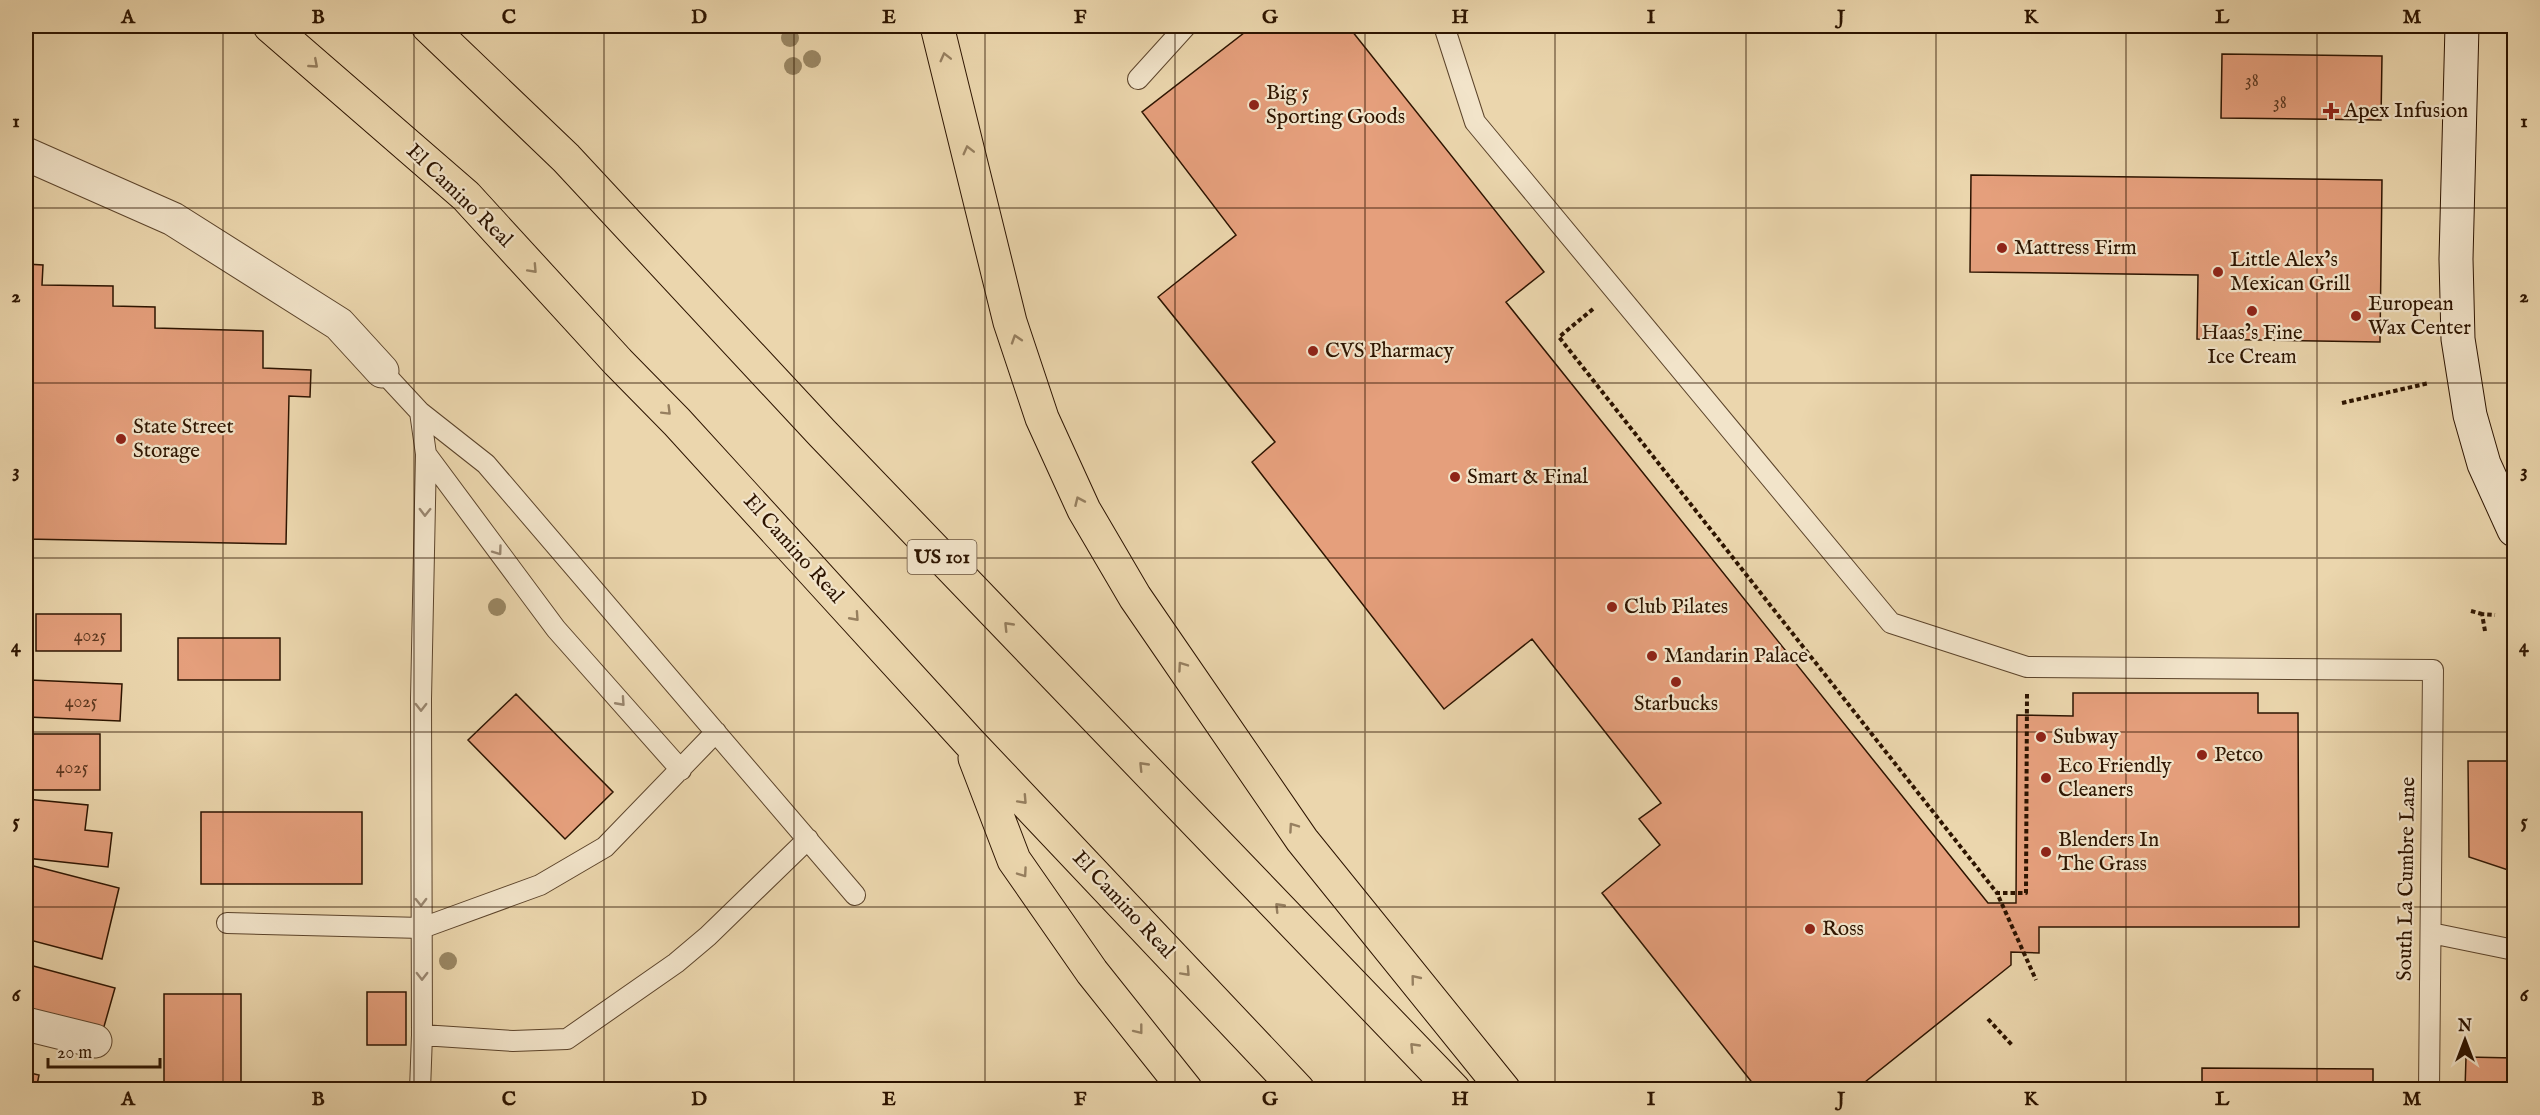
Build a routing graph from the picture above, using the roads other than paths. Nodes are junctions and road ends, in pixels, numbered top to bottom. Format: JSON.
{"nodes":[{"id":1,"x":270,"y":26,"type":"edge"},
{"id":2,"x":428,"y":26,"type":"edge"},
{"id":3,"x":937,"y":26,"type":"edge"},
{"id":4,"x":1186,"y":26,"type":"edge"},
{"id":5,"x":1444,"y":26,"type":"edge"},
{"id":6,"x":2463,"y":26,"type":"edge"},
{"id":7,"x":1138,"y":79,"type":"dead end"},
{"id":8,"x":26,"y":154,"type":"edge"},
{"id":9,"x":382,"y":371,"type":"joint"},
{"id":10,"x":420,"y":412,"type":"junction"},
{"id":11,"x":426,"y":454,"type":"junction"},
{"id":12,"x":2514,"y":531,"type":"edge"},
{"id":13,"x":716,"y":732,"type":"junction"},
{"id":14,"x":969,"y":742,"type":"junction"},
{"id":15,"x":681,"y":770,"type":"junction"},
{"id":16,"x":808,"y":839,"type":"junction"},
{"id":17,"x":855,"y":894,"type":"dead end"},
{"id":18,"x":227,"y":923,"type":"dead end"},
{"id":19,"x":422,"y":928,"type":"junction"},
{"id":20,"x":2431,"y":933,"type":"junction"},
{"id":21,"x":2514,"y":950,"type":"edge"},
{"id":22,"x":26,"y":1024,"type":"edge"},
{"id":23,"x":422,"y":1030,"type":"junction"},
{"id":24,"x":94,"y":1041,"type":"dead end"},
{"id":25,"x":420,"y":1089,"type":"edge"},
{"id":26,"x":1186,"y":1089,"type":"edge"},
{"id":27,"x":1298,"y":1089,"type":"edge"},
{"id":28,"x":1454,"y":1089,"type":"edge"},
{"id":29,"x":1504,"y":1089,"type":"edge"},
{"id":30,"x":2429,"y":1089,"type":"edge"}],
"edges":[{"from":1,"to":14,"type":"highway","name":"El Camino Real","one_way":true},
{"from":28,"to":2,"type":"highway","number":"US 101","one_way":true},
{"from":29,"to":3,"type":"highway","one_way":true},
{"from":4,"to":7,"type":"lane"},
{"from":5,"to":20,"type":"lane","name":"South La Cumbre Lane"},
{"from":6,"to":12,"type":"main road"},
{"from":8,"to":9,"type":"main road"},
{"from":9,"to":10,"type":"lane"},
{"from":10,"to":11,"type":"lane"},
{"from":10,"to":13,"type":"lane"},
{"from":11,"to":15,"type":"lane","one_way":true},
{"from":11,"to":19,"type":"lane","one_way":true},
{"from":13,"to":15,"type":"lane"},
{"from":13,"to":16,"type":"lane"},
{"from":14,"to":26,"type":"highway","one_way":true},
{"from":14,"to":27,"type":"highway","name":"El Camino Real","one_way":true},
{"from":15,"to":19,"type":"lane"},
{"from":16,"to":17,"type":"lane"},
{"from":16,"to":23,"type":"lane"},
{"from":18,"to":19,"type":"lane"},
{"from":19,"to":23,"type":"lane","one_way":true},
{"from":20,"to":21,"type":"lane"},
{"from":20,"to":30,"type":"lane","name":"South La Cumbre Lane"},
{"from":22,"to":24,"type":"main road"},
{"from":23,"to":25,"type":"lane"}]}
